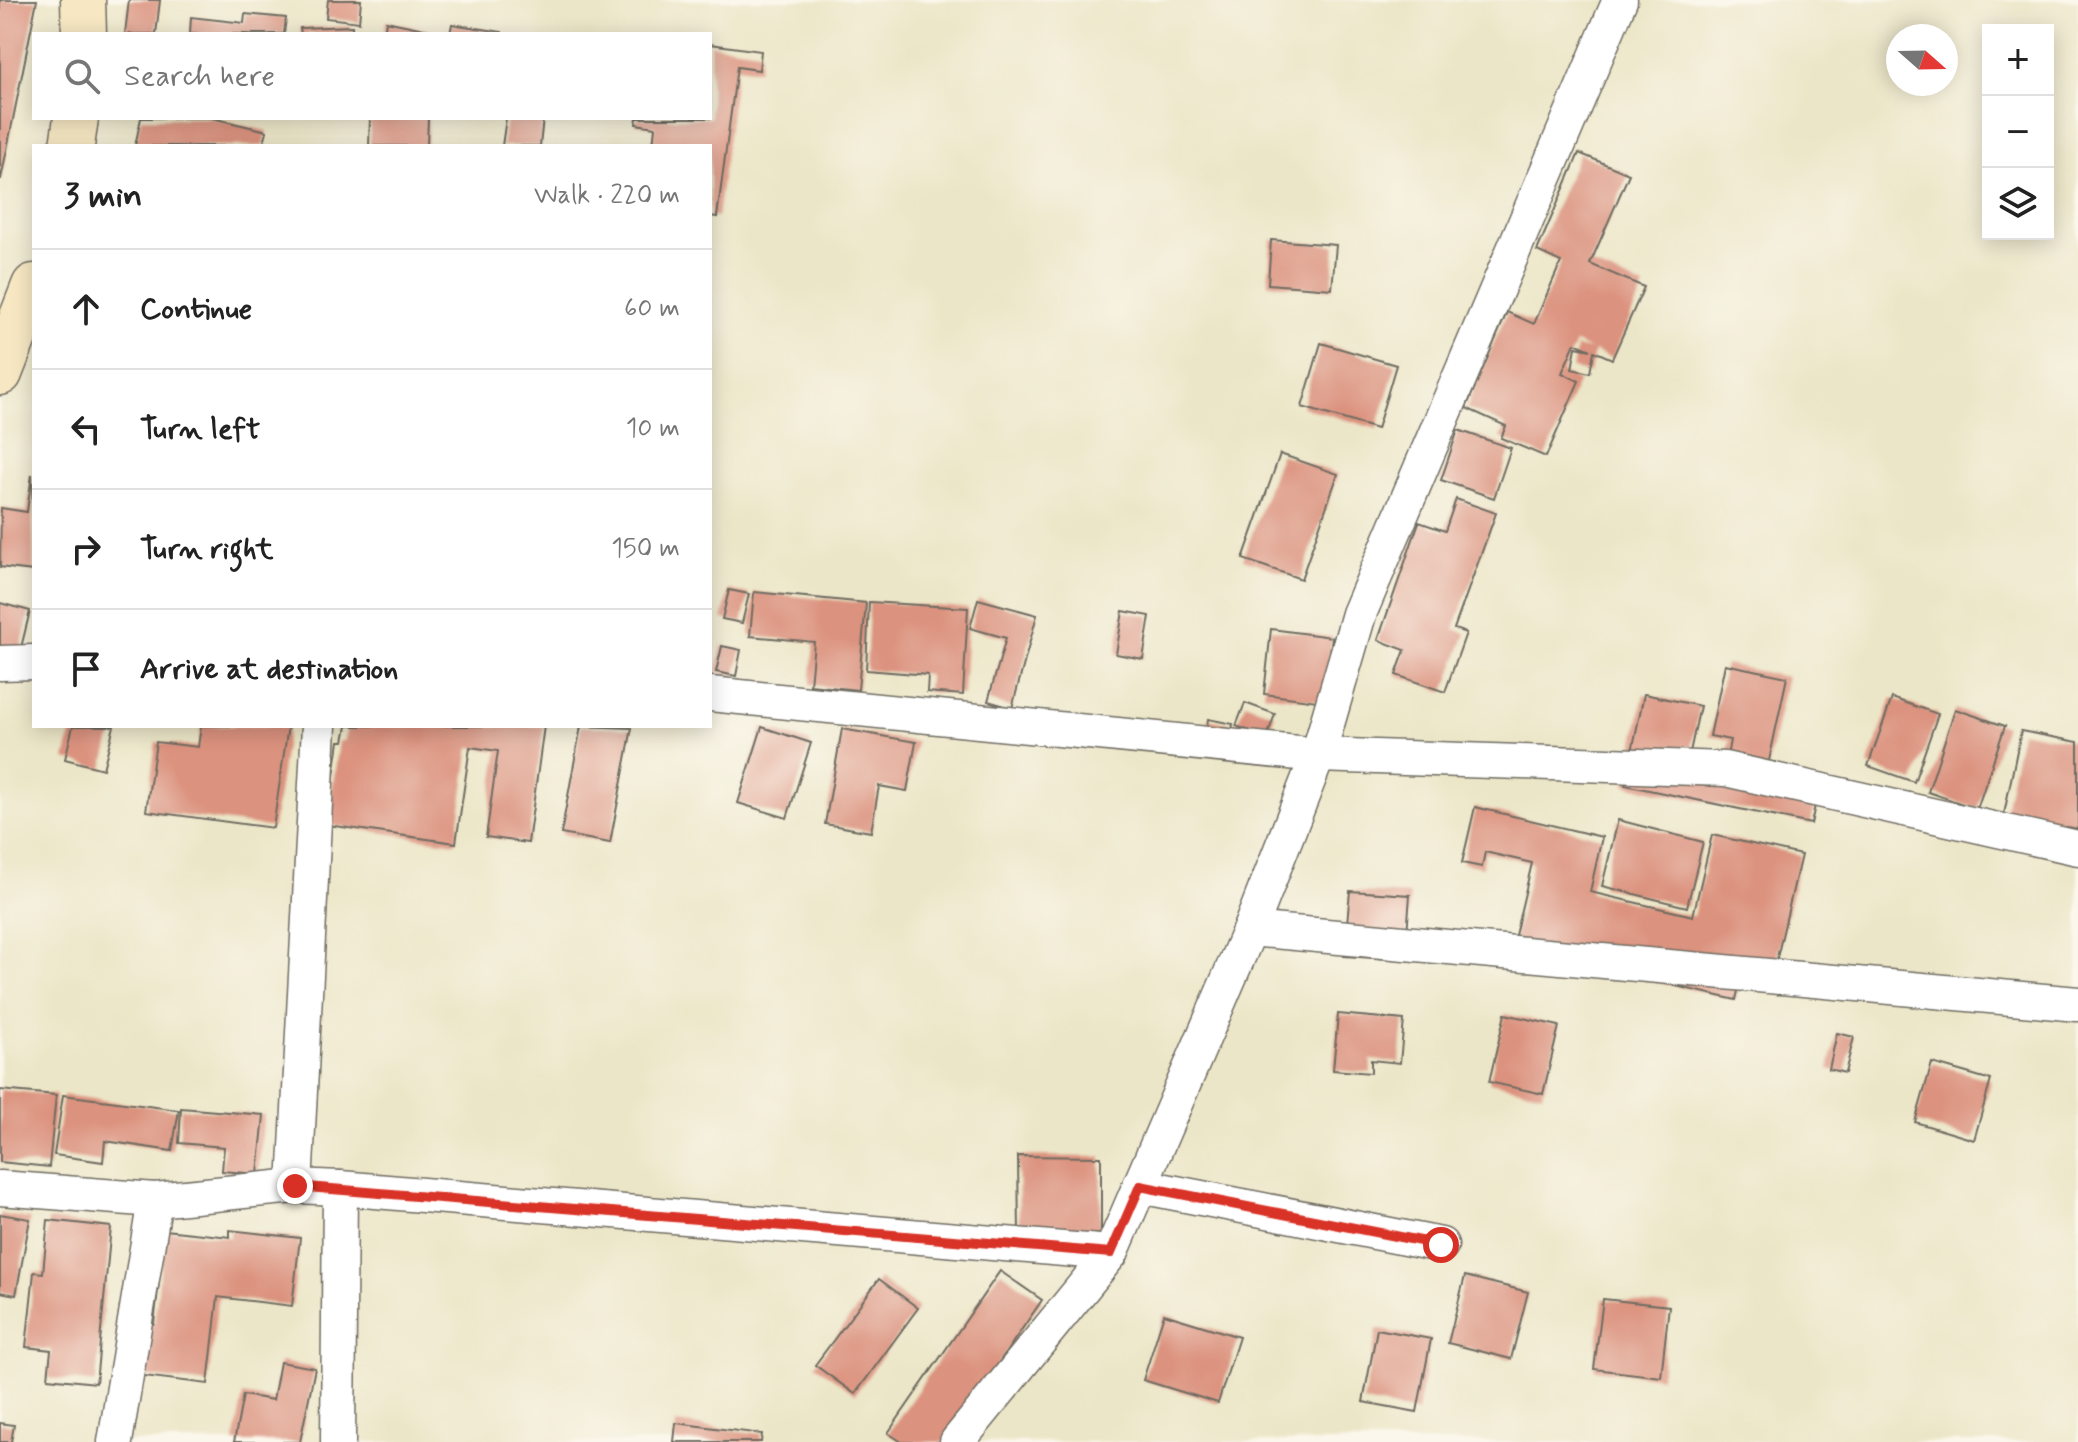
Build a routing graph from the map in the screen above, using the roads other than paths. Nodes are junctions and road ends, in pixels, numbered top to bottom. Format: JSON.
{"nodes":[{"id":1,"x":83,"y":0,"type":"edge"},
{"id":2,"x":1620,"y":0,"type":"edge"},
{"id":3,"x":84,"y":32,"type":"edge"},
{"id":4,"x":76,"y":120,"type":"edge"},
{"id":5,"x":72,"y":144,"type":"edge"},
{"id":6,"x":32,"y":291,"type":"edge"},
{"id":7,"x":0,"y":373,"type":"edge"},
{"id":8,"x":32,"y":662,"type":"edge"},
{"id":9,"x":0,"y":663,"type":"edge"},
{"id":10,"x":712,"y":694,"type":"edge"},
{"id":11,"x":319,"y":728,"type":"edge"},
{"id":12,"x":1318,"y":755,"type":"junction"},
{"id":13,"x":2078,"y":848,"type":"edge"},
{"id":14,"x":1250,"y":929,"type":"junction"},
{"id":15,"x":2078,"y":1004,"type":"edge"},
{"id":16,"x":295,"y":1186,"type":"junction"},
{"id":17,"x":1140,"y":1186,"type":"junction"},
{"id":18,"x":0,"y":1188,"type":"edge"},
{"id":19,"x":340,"y":1188,"type":"junction"},
{"id":20,"x":155,"y":1200,"type":"junction"},
{"id":21,"x":1441,"y":1245,"type":"dead end"},
{"id":22,"x":1111,"y":1253,"type":"junction"},
{"id":23,"x":115,"y":1442,"type":"edge"},
{"id":24,"x":338,"y":1442,"type":"edge"},
{"id":25,"x":957,"y":1442,"type":"edge"}],
"edges":[{"from":1,"to":3,"type":"main road"},
{"from":2,"to":12,"type":"street"},
{"from":4,"to":5,"type":"main road"},
{"from":6,"to":7,"type":"main road"},
{"from":8,"to":9,"type":"street"},
{"from":10,"to":12,"type":"street"},
{"from":11,"to":16,"type":"street"},
{"from":12,"to":13,"type":"street"},
{"from":12,"to":14,"type":"street"},
{"from":14,"to":15,"type":"street"},
{"from":14,"to":17,"type":"street"},
{"from":16,"to":19,"type":"street"},
{"from":16,"to":20,"type":"street"},
{"from":17,"to":21,"type":"street"},
{"from":17,"to":22,"type":"street"},
{"from":18,"to":20,"type":"street"},
{"from":19,"to":22,"type":"street"},
{"from":19,"to":24,"type":"street"},
{"from":20,"to":23,"type":"street"},
{"from":22,"to":25,"type":"street"}]}
